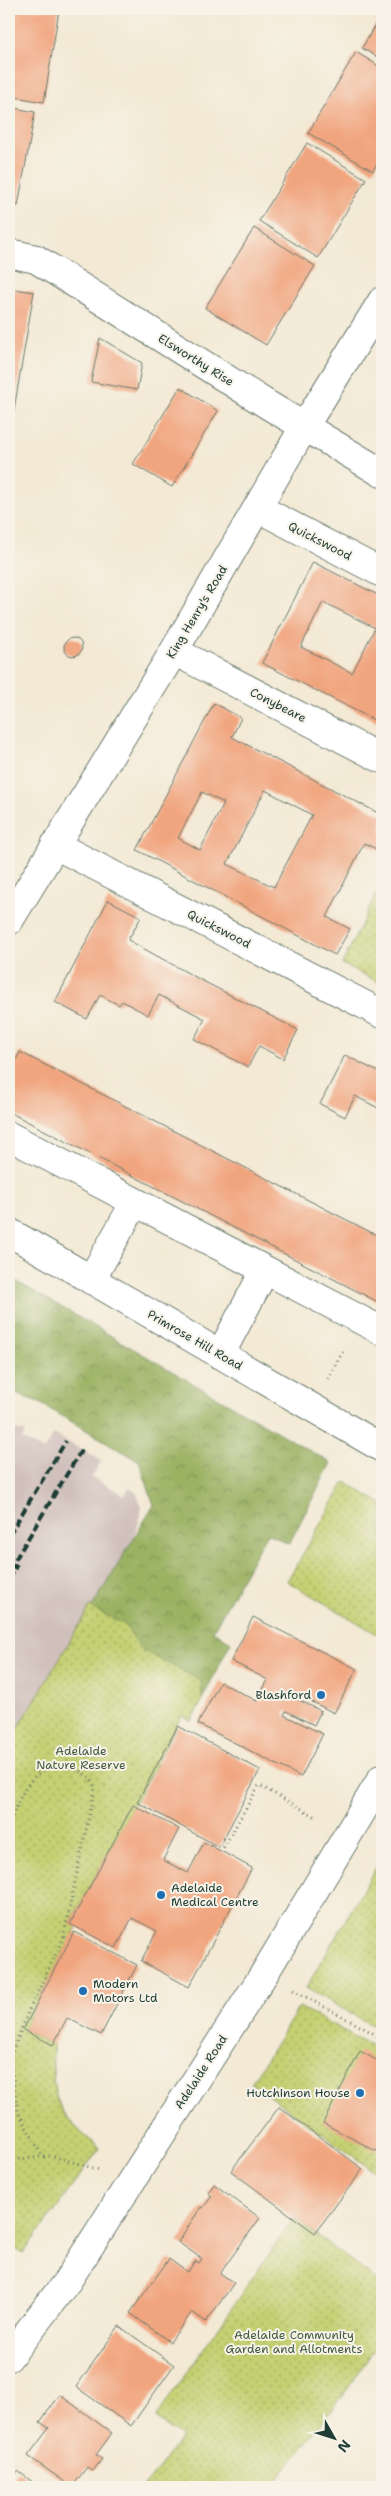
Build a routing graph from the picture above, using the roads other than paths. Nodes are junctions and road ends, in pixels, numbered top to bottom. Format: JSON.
{"nodes":[{"id":1,"x":9,"y":253,"type":"edge"},
{"id":2,"x":382,"y":301,"type":"edge"},
{"id":3,"x":304,"y":427,"type":"junction"},
{"id":4,"x":382,"y":473,"type":"edge"},
{"id":5,"x":258,"y":508,"type":"junction"},
{"id":6,"x":382,"y":573,"type":"edge"},
{"id":7,"x":174,"y":651,"type":"junction"},
{"id":8,"x":382,"y":759,"type":"edge"},
{"id":9,"x":55,"y":845,"type":"junction"},
{"id":10,"x":9,"y":922,"type":"edge"},
{"id":11,"x":382,"y":1014,"type":"edge"},
{"id":12,"x":9,"y":1136,"type":"edge"},
{"id":13,"x":135,"y":1202,"type":"junction"},
{"id":14,"x":9,"y":1232,"type":"edge"},
{"id":15,"x":265,"y":1270,"type":"junction"},
{"id":16,"x":91,"y":1280,"type":"junction"},
{"id":17,"x":371,"y":1325,"type":"edge"},
{"id":18,"x":220,"y":1354,"type":"junction"},
{"id":19,"x":382,"y":1448,"type":"edge"},
{"id":20,"x":382,"y":1778,"type":"edge"},
{"id":21,"x":9,"y":2357,"type":"edge"}],
"edges":[{"from":1,"to":3,"type":"street","name":"Elsworthy Rise"},
{"from":2,"to":3,"type":"street","name":"King Henry's Road"},
{"from":3,"to":4,"type":"street","name":"Elsworthy Rise"},
{"from":3,"to":5,"type":"street","name":"King Henry's Road"},
{"from":5,"to":6,"type":"street","name":"Quickswood"},
{"from":5,"to":7,"type":"street","name":"King Henry's Road"},
{"from":7,"to":8,"type":"street","name":"Conybeare"},
{"from":7,"to":9,"type":"street","name":"King Henry's Road"},
{"from":9,"to":10,"type":"street","name":"King Henry's Road"},
{"from":9,"to":11,"type":"street","name":"Quickswood"},
{"from":12,"to":13,"type":"street"},
{"from":13,"to":15,"type":"street"},
{"from":13,"to":16,"type":"street"},
{"from":14,"to":16,"type":"street","name":"Primrose Hill Road"},
{"from":15,"to":17,"type":"street"},
{"from":15,"to":18,"type":"street"},
{"from":16,"to":18,"type":"street","name":"Primrose Hill Road"},
{"from":18,"to":19,"type":"street","name":"Primrose Hill Road"},
{"from":20,"to":21,"type":"street","name":"Adelaide Road"}]}
